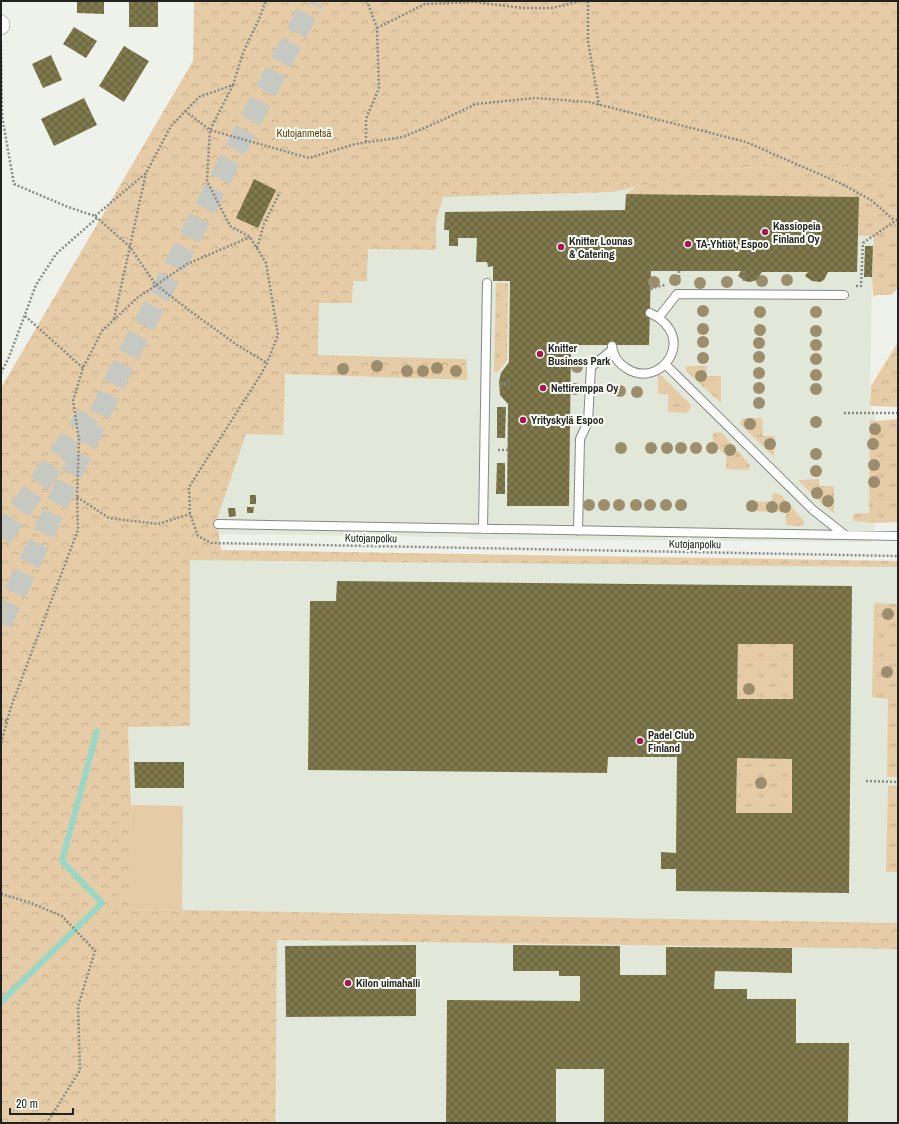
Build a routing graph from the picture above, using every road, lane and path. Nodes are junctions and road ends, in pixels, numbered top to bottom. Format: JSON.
{"nodes":[{"id":1,"x":269,"y":1,"type":"edge"},
{"id":2,"x":367,"y":1,"type":"edge"},
{"id":3,"x":580,"y":1,"type":"edge"},
{"id":4,"x":588,"y":1,"type":"edge"},
{"id":5,"x":264,"y":2,"type":"edge"},
{"id":6,"x":1,"y":25,"type":"edge"},
{"id":7,"x":377,"y":28,"type":"junction"},
{"id":8,"x":233,"y":85,"type":"junction"},
{"id":9,"x":598,"y":105,"type":"junction"},
{"id":10,"x":185,"y":111,"type":"junction"},
{"id":11,"x":210,"y":130,"type":"junction"},
{"id":12,"x":366,"y":142,"type":"junction"},
{"id":13,"x":146,"y":173,"type":"junction"},
{"id":14,"x":280,"y":192,"type":"dead end"},
{"id":15,"x":96,"y":217,"type":"junction"},
{"id":16,"x":896,"y":220,"type":"edge"},
{"id":17,"x":250,"y":238,"type":"junction"},
{"id":18,"x":130,"y":247,"type":"junction"},
{"id":19,"x":257,"y":248,"type":"junction"},
{"id":20,"x":858,"y":249,"type":"dead end"},
{"id":21,"x":863,"y":249,"type":"junction"},
{"id":22,"x":487,"y":283,"type":"dead end"},
{"id":23,"x":156,"y":285,"type":"junction"},
{"id":24,"x":855,"y":286,"type":"dead end"},
{"id":25,"x":844,"y":296,"type":"dead end"},
{"id":26,"x":650,"y":313,"type":"dead end"},
{"id":27,"x":25,"y":316,"type":"junction"},
{"id":28,"x":659,"y":317,"type":"junction"},
{"id":29,"x":114,"y":319,"type":"junction"},
{"id":30,"x":267,"y":362,"type":"junction"},
{"id":31,"x":665,"y":364,"type":"junction"},
{"id":32,"x":83,"y":368,"type":"junction"},
{"id":33,"x":1,"y":373,"type":"edge"},
{"id":34,"x":844,"y":413,"type":"dead end"},
{"id":35,"x":898,"y":413,"type":"edge"},
{"id":36,"x":77,"y":496,"type":"junction"},
{"id":37,"x":190,"y":514,"type":"junction"},
{"id":38,"x":218,"y":524,"type":"dead end"},
{"id":39,"x":483,"y":529,"type":"junction"},
{"id":40,"x":578,"y":531,"type":"junction"},
{"id":41,"x":845,"y":535,"type":"junction"},
{"id":42,"x":898,"y":536,"type":"edge"},
{"id":43,"x":898,"y":556,"type":"edge"},
{"id":44,"x":1,"y":719,"type":"edge"},
{"id":45,"x":8,"y":721,"type":"junction"},
{"id":46,"x":1,"y":743,"type":"edge"},
{"id":47,"x":866,"y":781,"type":"dead end"},
{"id":48,"x":898,"y":782,"type":"edge"},
{"id":49,"x":1,"y":894,"type":"edge"},
{"id":50,"x":47,"y":1123,"type":"edge"}],
"edges":[{"from":1,"to":5,"type":"path"},
{"from":2,"to":7,"type":"path"},
{"from":3,"to":7,"type":"path"},
{"from":4,"to":9,"type":"path"},
{"from":5,"to":8,"type":"path"},
{"from":6,"to":15,"type":"path"},
{"from":7,"to":12,"type":"path"},
{"from":8,"to":10,"type":"path"},
{"from":8,"to":11,"type":"path"},
{"from":9,"to":12,"type":"path"},
{"from":9,"to":16,"type":"path"},
{"from":10,"to":11,"type":"path"},
{"from":10,"to":13,"type":"path"},
{"from":11,"to":12,"type":"path"},
{"from":11,"to":17,"type":"path","name":"Kutojanpolku"},
{"from":13,"to":15,"type":"path"},
{"from":13,"to":18,"type":"path"},
{"from":14,"to":19,"type":"path"},
{"from":15,"to":18,"type":"path"},
{"from":15,"to":27,"type":"path"},
{"from":16,"to":21,"type":"path"},
{"from":17,"to":19,"type":"path","name":"Kutojanpolku"},
{"from":17,"to":23,"type":"path"},
{"from":18,"to":23,"type":"path"},
{"from":18,"to":29,"type":"path"},
{"from":19,"to":30,"type":"path","name":"Kutojanpolku"},
{"from":20,"to":21,"type":"path"},
{"from":21,"to":24,"type":"path"},
{"from":22,"to":39,"type":"lane"},
{"from":23,"to":29,"type":"path"},
{"from":23,"to":30,"type":"path"},
{"from":25,"to":28,"type":"lane"},
{"from":26,"to":28,"type":"lane"},
{"from":27,"to":32,"type":"path"},
{"from":27,"to":33,"type":"path"},
{"from":28,"to":31,"type":"lane"},
{"from":29,"to":32,"type":"path"},
{"from":30,"to":37,"type":"path","name":"Kutojanpolku"},
{"from":31,"to":40,"type":"lane"},
{"from":31,"to":41,"type":"lane"},
{"from":32,"to":36,"type":"path"},
{"from":34,"to":35,"type":"path"},
{"from":36,"to":37,"type":"path"},
{"from":36,"to":45,"type":"path"},
{"from":37,"to":43,"type":"path","name":"Kutojanpolku"},
{"from":38,"to":39,"type":"lane"},
{"from":39,"to":40,"type":"lane"},
{"from":40,"to":41,"type":"lane"},
{"from":41,"to":42,"type":"lane"},
{"from":44,"to":45,"type":"path"},
{"from":45,"to":46,"type":"path"},
{"from":47,"to":48,"type":"path"},
{"from":49,"to":50,"type":"path"}]}
